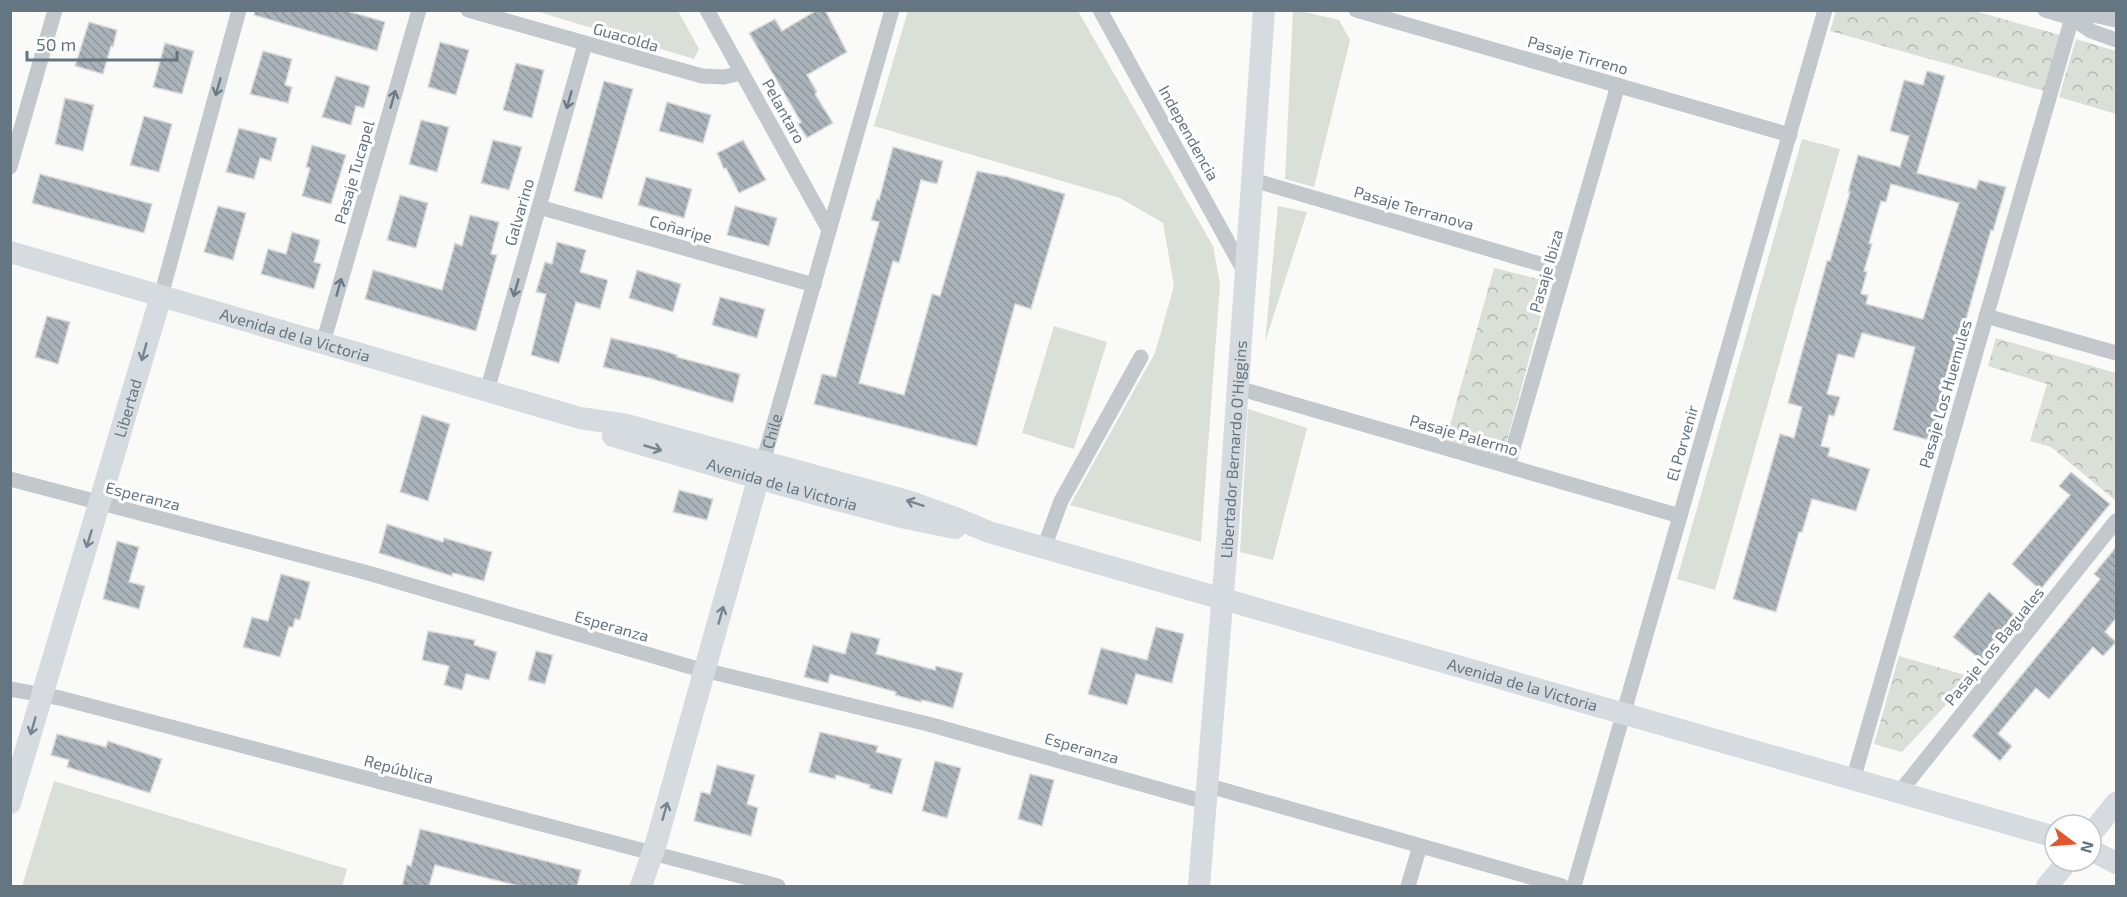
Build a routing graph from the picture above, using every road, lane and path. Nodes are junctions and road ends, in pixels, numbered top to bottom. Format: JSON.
{"nodes":[{"id":1,"x":55,"y":10,"type":"edge"},
{"id":2,"x":239,"y":10,"type":"edge"},
{"id":3,"x":419,"y":10,"type":"edge"},
{"id":4,"x":468,"y":10,"type":"edge"},
{"id":5,"x":707,"y":10,"type":"edge"},
{"id":6,"x":892,"y":10,"type":"edge"},
{"id":7,"x":1100,"y":10,"type":"edge"},
{"id":8,"x":1264,"y":10,"type":"edge"},
{"id":9,"x":1356,"y":10,"type":"edge"},
{"id":10,"x":1825,"y":10,"type":"edge"},
{"id":11,"x":2045,"y":10,"type":"edge"},
{"id":12,"x":2072,"y":18,"type":"junction"},
{"id":13,"x":2116,"y":20,"type":"edge"},
{"id":14,"x":2116,"y":40,"type":"edge"},
{"id":15,"x":585,"y":44,"type":"junction"},
{"id":16,"x":741,"y":73,"type":"junction"},
{"id":17,"x":1618,"y":85,"type":"junction"},
{"id":18,"x":1790,"y":135,"type":"junction"},
{"id":19,"x":10,"y":167,"type":"edge"},
{"id":20,"x":1253,"y":180,"type":"junction"},
{"id":21,"x":539,"y":207,"type":"junction"},
{"id":22,"x":830,"y":230,"type":"junction"},
{"id":23,"x":10,"y":252,"type":"edge"},
{"id":24,"x":1564,"y":271,"type":"junction"},
{"id":25,"x":1246,"y":273,"type":"junction"},
{"id":26,"x":814,"y":285,"type":"junction"},
{"id":27,"x":161,"y":296,"type":"junction"},
{"id":28,"x":1986,"y":316,"type":"junction"},
{"id":29,"x":323,"y":343,"type":"junction"},
{"id":30,"x":2116,"y":353,"type":"edge"},
{"id":31,"x":1141,"y":357,"type":"dead end"},
{"id":32,"x":1238,"y":388,"type":"junction"},
{"id":33,"x":487,"y":391,"type":"junction"},
{"id":34,"x":1508,"y":466,"type":"junction"},
{"id":35,"x":761,"y":470,"type":"junction"},
{"id":36,"x":10,"y":479,"type":"edge"},
{"id":37,"x":100,"y":503,"type":"junction"},
{"id":38,"x":1680,"y":516,"type":"junction"},
{"id":39,"x":2116,"y":521,"type":"edge"},
{"id":40,"x":1044,"y":548,"type":"junction"},
{"id":41,"x":1221,"y":599,"type":"junction"},
{"id":42,"x":705,"y":671,"type":"junction"},
{"id":43,"x":10,"y":688,"type":"edge"},
{"id":44,"x":42,"y":695,"type":"junction"},
{"id":45,"x":1624,"y":714,"type":"junction"},
{"id":46,"x":1853,"y":780,"type":"junction"},
{"id":47,"x":1899,"y":793,"type":"junction"},
{"id":48,"x":1206,"y":794,"type":"junction"},
{"id":49,"x":10,"y":803,"type":"edge"},
{"id":50,"x":2116,"y":803,"type":"edge"},
{"id":51,"x":2103,"y":819,"type":"edge"},
{"id":52,"x":2043,"y":834,"type":"edge"},
{"id":53,"x":1420,"y":846,"type":"junction"},
{"id":54,"x":651,"y":854,"type":"junction"},
{"id":55,"x":2058,"y":873,"type":"edge"},
{"id":56,"x":641,"y":886,"type":"edge"},
{"id":57,"x":778,"y":886,"type":"edge"},
{"id":58,"x":1199,"y":886,"type":"edge"},
{"id":59,"x":1408,"y":886,"type":"edge"},
{"id":60,"x":1562,"y":886,"type":"edge"},
{"id":61,"x":1575,"y":886,"type":"edge"},
{"id":62,"x":2047,"y":886,"type":"edge"}],
"edges":[{"from":1,"to":19,"type":"street"},
{"from":2,"to":27,"type":"street","name":"Libertad","one_way":true},
{"from":29,"to":3,"type":"street","name":"Pasaje Tucapel","one_way":true},
{"from":4,"to":15,"type":"street","name":"Guacolda"},
{"from":5,"to":16,"type":"street","name":"Pelantaro"},
{"from":6,"to":22,"type":"street","name":"Chile"},
{"from":7,"to":25,"type":"street","name":"Independencia"},
{"from":8,"to":20,"type":"main road","name":"Libertador Bernardo O'Higgins"},
{"from":9,"to":17,"type":"street","name":"Pasaje Tirreno"},
{"from":10,"to":18,"type":"street","name":"El Porvenir"},
{"from":11,"to":12,"type":"street"},
{"from":12,"to":13,"type":"street"},
{"from":12,"to":14,"type":"street"},
{"from":12,"to":28,"type":"street","name":"Pasaje Los Huemules"},
{"from":15,"to":16,"type":"street","name":"Guacolda"},
{"from":15,"to":21,"type":"street","name":"Galvarino","one_way":true},
{"from":16,"to":22,"type":"street","name":"Pelantaro"},
{"from":17,"to":18,"type":"street","name":"Pasaje Tirreno"},
{"from":17,"to":24,"type":"street","name":"Pasaje Ibiza"},
{"from":18,"to":38,"type":"street","name":"El Porvenir"},
{"from":20,"to":24,"type":"street","name":"Pasaje Terranova"},
{"from":20,"to":25,"type":"main road","name":"Libertador Bernardo O'Higgins"},
{"from":21,"to":26,"type":"street","name":"Coñaripe"},
{"from":21,"to":33,"type":"street","name":"Galvarino","one_way":true},
{"from":22,"to":26,"type":"street","name":"Chile"},
{"from":23,"to":27,"type":"main road","name":"Avenida de la Victoria"},
{"from":24,"to":34,"type":"street","name":"Pasaje Ibiza"},
{"from":25,"to":32,"type":"main road","name":"Libertador Bernardo O'Higgins"},
{"from":26,"to":35,"type":"street","name":"Chile"},
{"from":27,"to":29,"type":"main road","name":"Avenida de la Victoria"},
{"from":27,"to":37,"type":"main road","name":"Libertad","one_way":true},
{"from":28,"to":30,"type":"street"},
{"from":28,"to":46,"type":"street","name":"Pasaje Los Huemules"},
{"from":29,"to":33,"type":"main road","name":"Avenida de la Victoria"},
{"from":31,"to":40,"type":"street"},
{"from":32,"to":34,"type":"street","name":"Pasaje Palermo"},
{"from":32,"to":41,"type":"main road","name":"Libertador Bernardo O'Higgins"},
{"from":33,"to":35,"type":"main road","name":"Avenida de la Victoria"},
{"from":34,"to":38,"type":"street","name":"Pasaje Palermo"},
{"from":35,"to":40,"type":"main road","name":"Avenida de la Victoria"},
{"from":42,"to":35,"type":"main road","name":"Chile","one_way":true},
{"from":36,"to":37,"type":"street","name":"Esperanza"},
{"from":37,"to":42,"type":"street","name":"Esperanza"},
{"from":37,"to":44,"type":"main road","name":"Libertad","one_way":true},
{"from":38,"to":45,"type":"street","name":"El Porvenir"},
{"from":39,"to":47,"type":"street","name":"Pasaje Los Baguales"},
{"from":40,"to":41,"type":"main road","name":"Avenida de la Victoria"},
{"from":41,"to":45,"type":"main road","name":"Avenida de la Victoria"},
{"from":41,"to":48,"type":"main road","name":"Libertador Bernardo O'Higgins"},
{"from":42,"to":48,"type":"street","name":"Esperanza"},
{"from":54,"to":42,"type":"main road","name":"Chile","one_way":true},
{"from":43,"to":44,"type":"street","name":"República"},
{"from":44,"to":49,"type":"main road","name":"Libertad","one_way":true},
{"from":44,"to":54,"type":"street","name":"República"},
{"from":45,"to":46,"type":"main road","name":"Avenida de la Victoria"},
{"from":45,"to":61,"type":"street","name":"El Porvenir"},
{"from":46,"to":47,"type":"main road","name":"Avenida de la Victoria"},
{"from":47,"to":52,"type":"main road","name":"Avenida de la Victoria"},
{"from":48,"to":53,"type":"street","name":"Esperanza"},
{"from":48,"to":58,"type":"main road","name":"Libertador Bernardo O'Higgins"},
{"from":50,"to":51,"type":"main road"},
{"from":53,"to":59,"type":"street"},
{"from":53,"to":60,"type":"street","name":"Esperanza"},
{"from":54,"to":56,"type":"main road","name":"Chile"},
{"from":54,"to":57,"type":"street","name":"República"},
{"from":55,"to":62,"type":"main road"}]}
